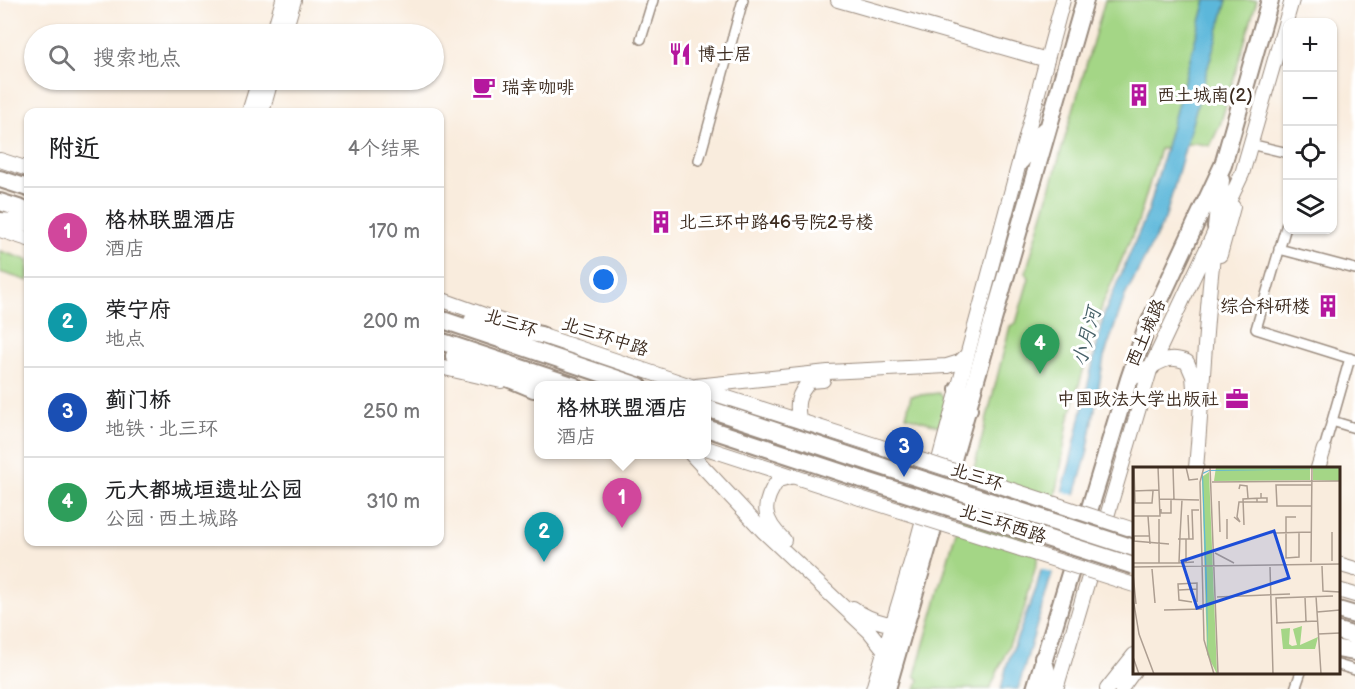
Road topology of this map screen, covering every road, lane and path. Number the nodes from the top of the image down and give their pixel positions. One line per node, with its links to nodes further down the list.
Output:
1 (283, 0): 10 (street)
2 (294, 0): 11 (street)
3 (653, 0): 12 (street)
4 (743, 0): 22 (street)
5 (838, 0): 13 (street)
6 (1063, 0): 13 (street)
7 (1085, 0): 18 (highway)
8 (1270, 0): 24 (highway)
9 (1292, 0): 19 (street, 西土城路)
10 (276, 24)
11 (287, 24)
12 (641, 39)
13 (1047, 60): 23 (street)
14 (256, 90): 16 (street)
15 (268, 90): 17 (street)
16 (250, 108)
17 (263, 108)
18 (1049, 123): 23 (highway); 59 (highway)
19 (1250, 144): 20 (street); 26 (street, 西土城路)
20 (1283, 152)
21 (0, 160): 25 (street)
22 (699, 160)
23 (1021, 161): 46 (street)
24 (1223, 165): 33 (highway); 50 (highway, 西土城路)
25 (24, 168)
26 (1242, 174): 33 (street, 西土城路); 40 (street)
27 (0, 179): 28 (highway)
28 (24, 187)
29 (0, 202): 30 (highway)
30 (24, 210)
31 (0, 221): 32 (highway)
32 (24, 223)
33 (1216, 227): 40 (street); 48 (street, 西土城路)
34 (0, 230): 36 (street)
35 (1283, 234): 37 (street)
36 (24, 238)
37 (1279, 249): 38 (street); 47 (street)
38 (1355, 269)
39 (444, 299): 43 (street, 北三环中路)
40 (1206, 307): 69 (street)
41 (444, 315): 43 (highway)
42 (444, 321): 52 (highway, 北三环)
43 (541, 335): 53 (street, 北三环中路)
44 (444, 342): 51 (highway)
45 (444, 353): 55 (highway)
46 (966, 356): 54 (street); 57 (street)
47 (1352, 359): 62 (street)
48 (1151, 367): 50 (highway); 68 (street); 98 (street, 西土城路)
49 (444, 369): 56 (street)
50 (1129, 379): 90 (highway, 西土城路)
51 (560, 381)
52 (624, 381)
53 (676, 381)
54 (711, 384)
55 (534, 388)
56 (534, 389)
57 (958, 389): 59 (highway); 61 (street); 83 (street)
58 (711, 392): 61 (street)
59 (969, 409): 79 (highway)
60 (711, 410): 73 (highway, 北三环, bridge)
61 (800, 421): 72 (street, 北三环西路, bridge)
62 (1332, 421): 63 (street); 65 (street)
63 (1355, 428)
64 (711, 430): 75 (highway, 北三环, bridge)
65 (1324, 448): 70 (street)
66 (711, 450): 71 (street)
67 (696, 459): 87 (street)
68 (1190, 467)
69 (1196, 467)
70 (1318, 467)
71 (794, 476): 77 (street, 北三环西路, bridge); 83 (street)
72 (1133, 530)
73 (1133, 548)
74 (1340, 565): 76 (street)
75 (1133, 567)
76 (1355, 569)
77 (1133, 585)
78 (1340, 591): 80 (street)
79 (916, 592): 83 (highway); 95 (highway)
80 (1355, 595)
81 (1340, 611): 82 (highway)
82 (1355, 615)
83 (894, 621): 87 (street)
84 (1340, 632): 85 (highway)
85 (1355, 636)
86 (1340, 650): 88 (highway)
87 (886, 652): 95 (highway); 96 (street)
88 (1355, 654)
89 (1133, 656): 99 (street)
90 (1043, 658): 97 (highway, 西土城路); 98 (highway)
91 (1340, 666): 92 (street)
92 (1355, 670)
93 (1133, 672): 100 (street)
94 (1300, 674): 101 (street)
95 (889, 683)
96 (873, 689)
97 (1035, 689)
98 (1054, 689)
99 (1107, 689)
100 (1121, 689)
101 (1295, 689)

